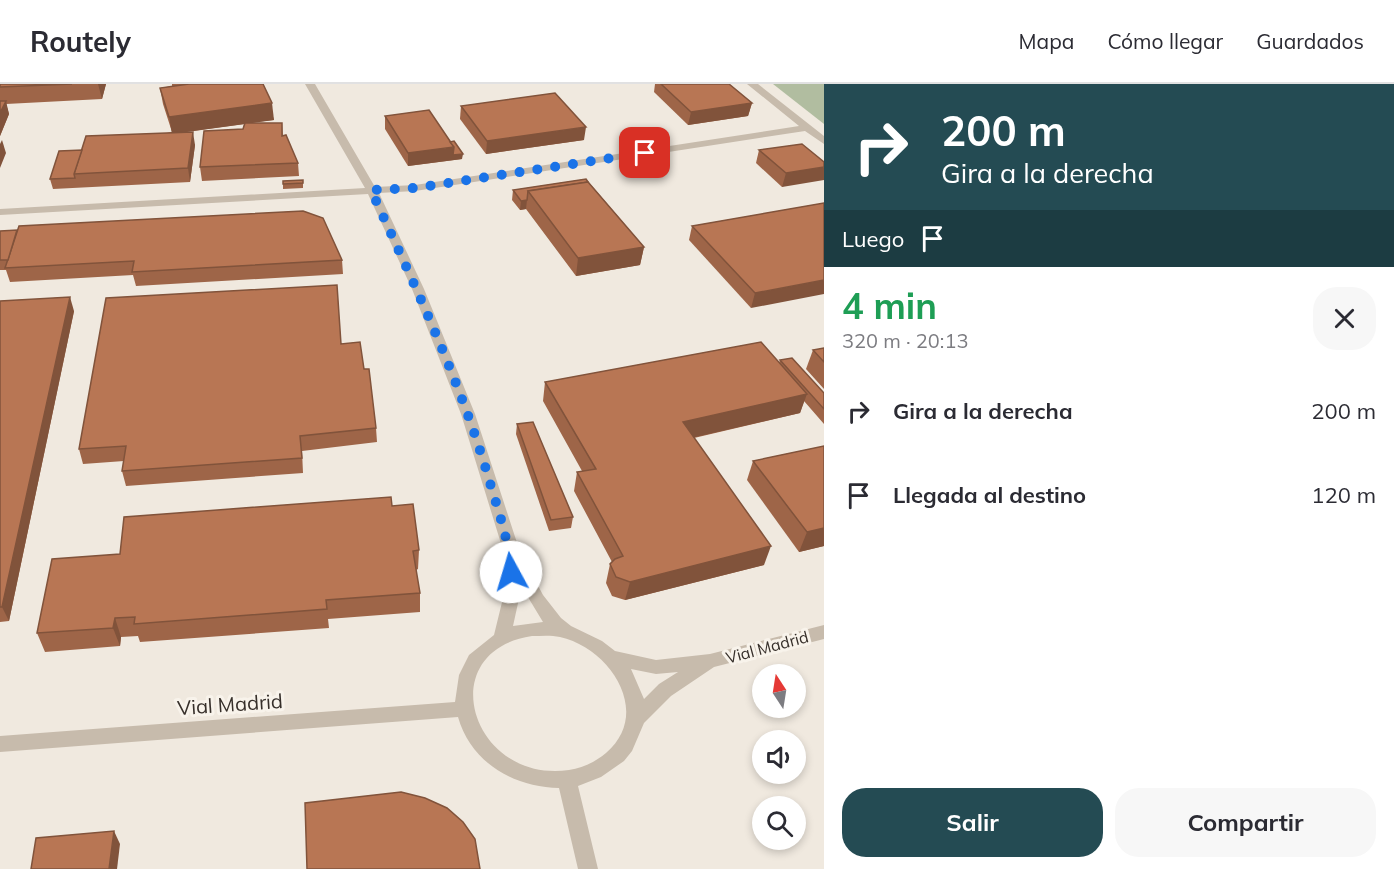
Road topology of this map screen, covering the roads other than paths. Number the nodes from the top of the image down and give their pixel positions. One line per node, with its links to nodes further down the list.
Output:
1 (310, 84): 5 (street)
2 (752, 84): 3 (street)
3 (807, 128): 4 (street); 5 (street)
4 (824, 141)
5 (371, 190): 6 (street); 7 (street)
6 (0, 212)
7 (510, 549): 8 (street); 10 (street)
8 (562, 630): 10 (street); 11 (street)
9 (824, 632): 12 (street, Vial Madrid)
10 (502, 638): 13 (street)
11 (611, 658): 12 (street, Vial Madrid); 14 (street)
12 (710, 661): 14 (street, Vial Madrid)
13 (463, 709): 15 (street, Vial Madrid); 16 (street)
14 (635, 719): 16 (street)
15 (0, 744)
16 (567, 779): 17 (street)
17 (588, 869)

